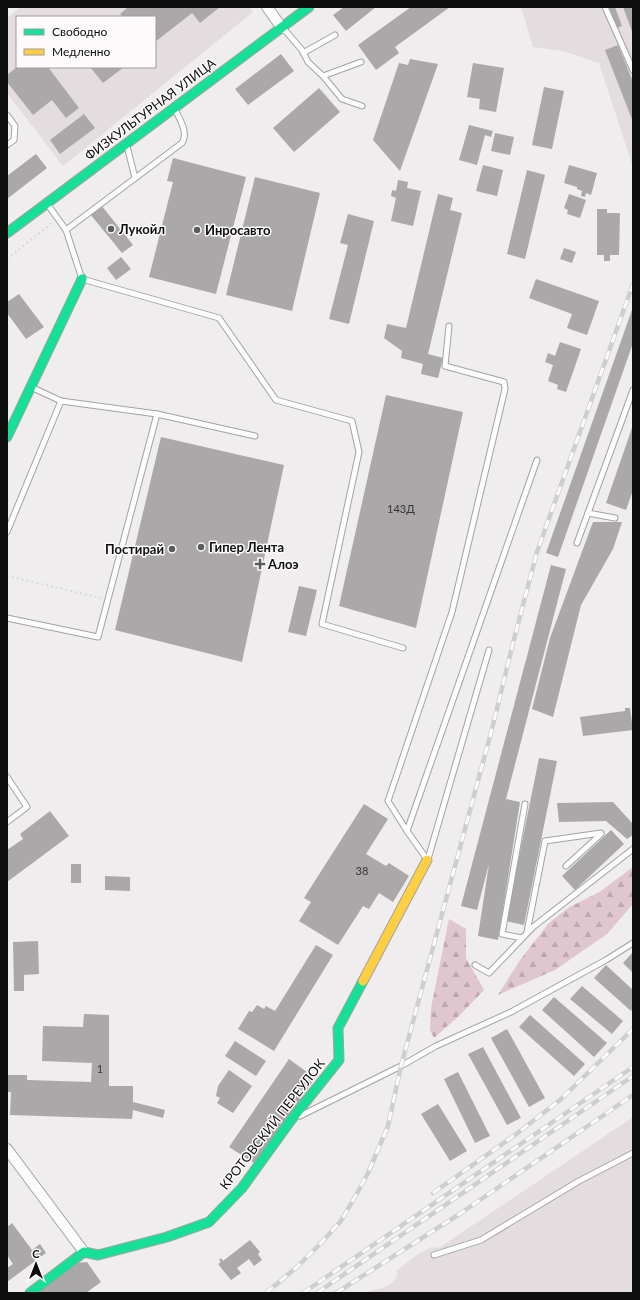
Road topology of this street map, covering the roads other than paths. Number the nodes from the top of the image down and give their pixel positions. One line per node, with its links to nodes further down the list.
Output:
1 (266, 7): 4 (street)
2 (309, 7): 4 (street, ФИЗКУЛЬТУРНАЯ УЛИЦА)
3 (605, 7): 8 (lane)
4 (282, 28): 6 (lane); 11 (street, ФИЗКУЛЬТУРНАЯ УЛИЦА)
5 (335, 35): 6 (lane)
6 (304, 53): 9 (lane)
7 (361, 62): 9 (lane)
8 (633, 70)
9 (323, 76): 10 (lane)
10 (362, 106)
11 (174, 108): 13 (street, ФИЗКУЛЬТУРНАЯ УЛИЦА); 15 (lane)
12 (7, 115): 14 (lane)
13 (126, 144): 15 (lane); 16 (street, ФИЗКУЛЬТУРНАЯ УЛИЦА)
14 (7, 145)
15 (135, 178): 17 (lane)
16 (46, 202): 17 (lane); 18 (street, ФИЗКУЛЬТУРНАЯ УЛИЦА)
17 (66, 230): 19 (lane)
18 (7, 232)
19 (82, 279): 21 (street); 33 (lane)
20 (449, 326): 38 (lane)
21 (30, 387): 23 (lane); 26 (street)
22 (633, 390): 28 (lane)
23 (60, 401): 24 (lane); 30 (lane)
24 (157, 414): 25 (lane); 32 (lane)
25 (255, 436)
26 (7, 437)
27 (537, 460): 38 (lane)
28 (588, 513): 29 (lane); 31 (lane)
29 (615, 518)
30 (7, 532)
31 (577, 543)
32 (7, 618)
33 (403, 648)
34 (489, 650): 40 (lane)
35 (7, 776): 37 (lane)
36 (525, 804): 43 (lane)
37 (7, 822)
38 (407, 831): 40 (lane)
39 (633, 849): 42 (lane)
40 (427, 860): 46 (street, КРОТОВСКИЙ ПЕРЕУЛОК)
41 (566, 866): 42 (lane)
42 (527, 933): 43 (lane)
43 (522, 938): 45 (lane)
44 (633, 943): 46 (lane)
45 (475, 965)
46 (291, 1120): 49 (street, КРОТОВСКИЙ ПЕРЕУЛОК)
47 (7, 1149): 49 (street)
48 (633, 1153): 50 (lane)
49 (84, 1252): 51 (street)
50 (434, 1255)
51 (30, 1293)

